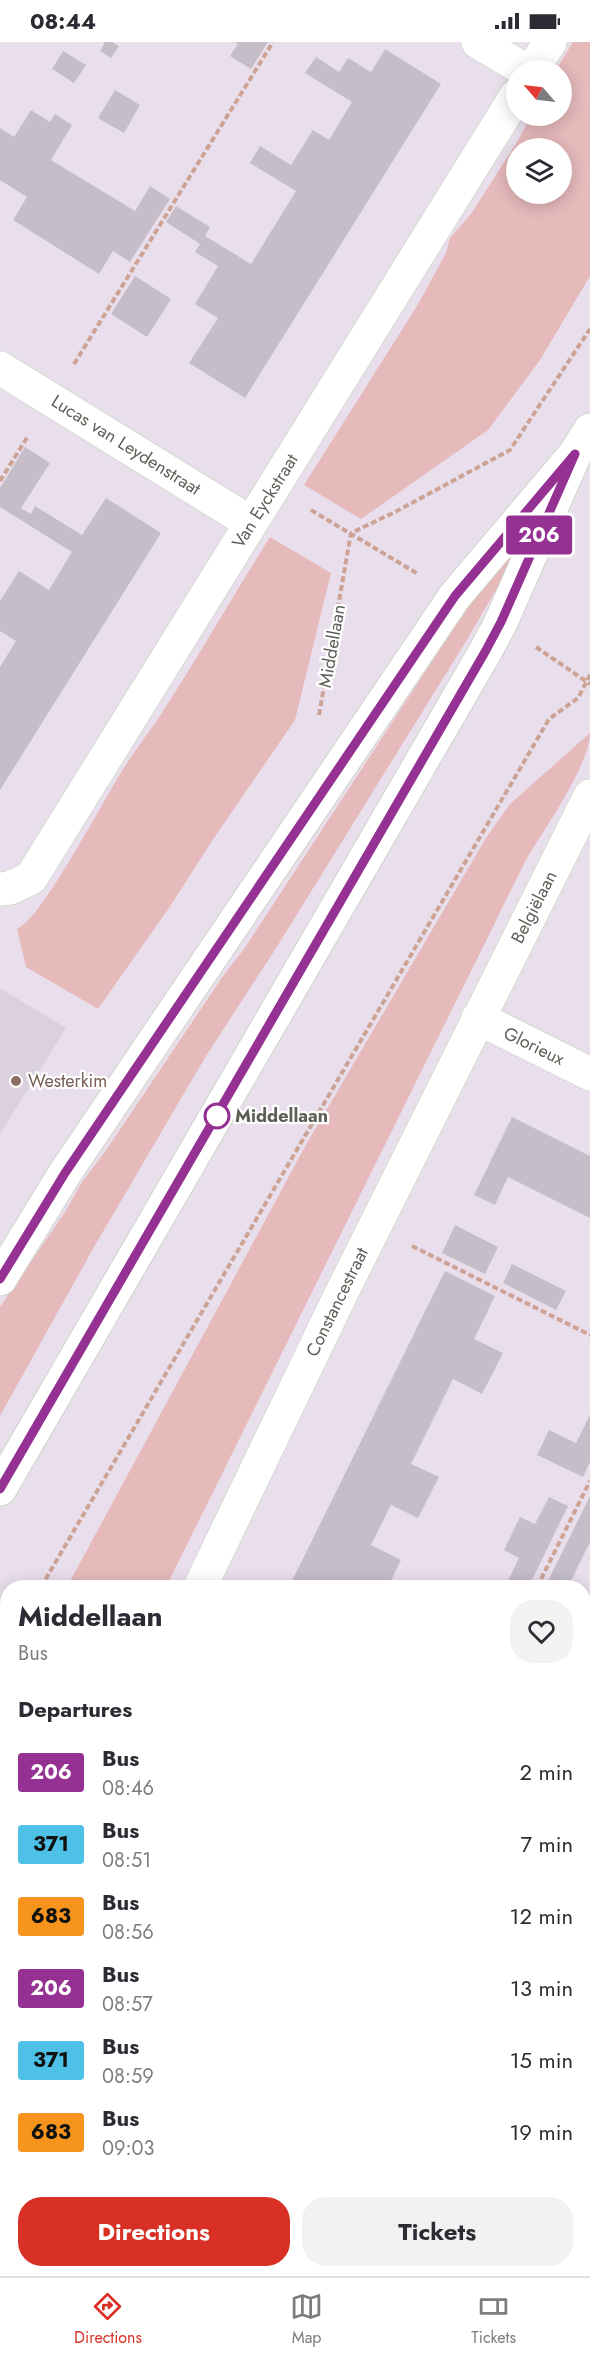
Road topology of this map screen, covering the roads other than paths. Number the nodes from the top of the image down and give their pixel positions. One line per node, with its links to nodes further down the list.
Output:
1 (478, 42): 3 (street)
2 (550, 42): 4 (street)
3 (508, 60)
4 (538, 60)
5 (506, 112): 8 (street, Van Eyckstraat)
6 (0, 368): 8 (street, Lucas van Leydenstraat)
7 (582, 442): 13 (street); 14 (street)
8 (251, 523): 10 (street, Van Eyckstraat)
9 (590, 796): 11 (street, Belgiëlaan)
10 (0, 889)
11 (478, 1018): 12 (street, Glorieux); 15 (street, Constancestraat)
12 (590, 1074)
13 (0, 1279)
14 (0, 1489)
15 (203, 1580)

